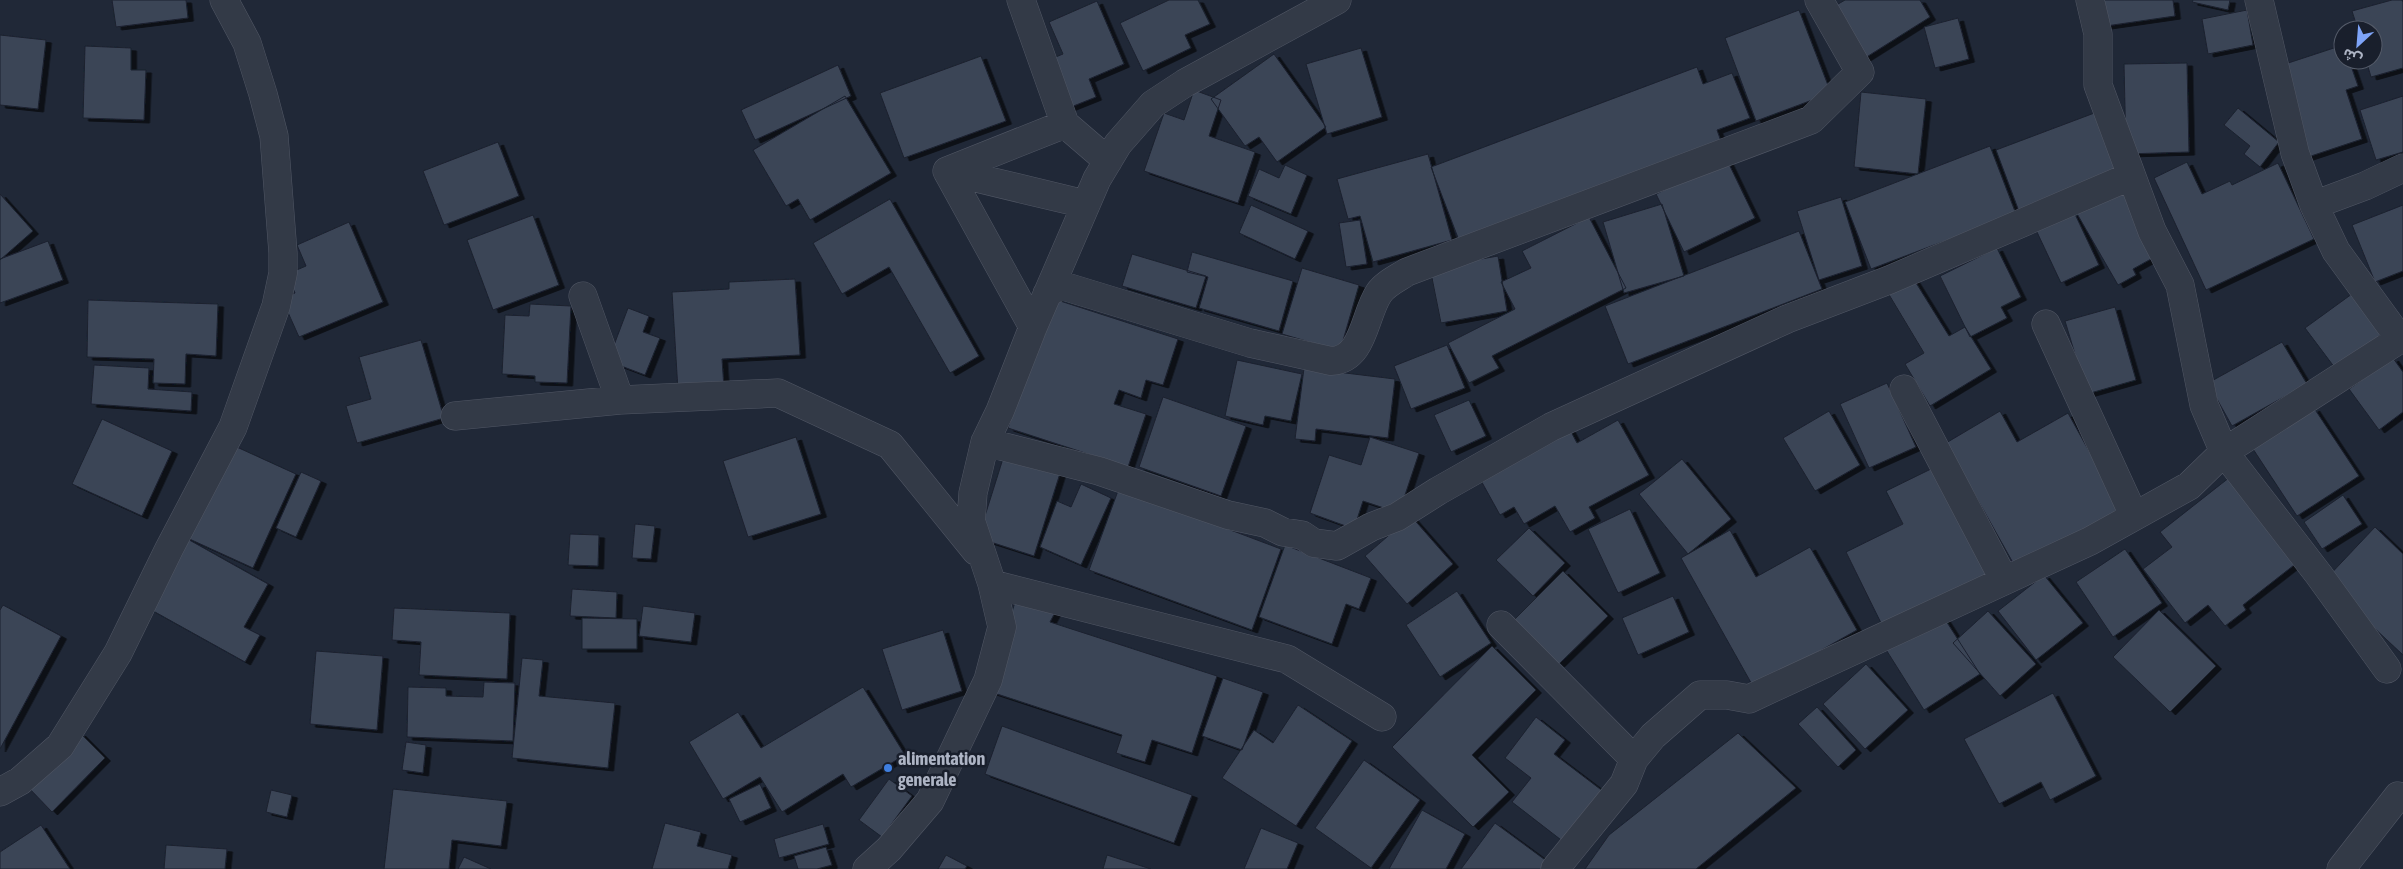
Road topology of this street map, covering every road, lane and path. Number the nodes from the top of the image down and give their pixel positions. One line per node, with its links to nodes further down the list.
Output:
1 (224, 0): 31 (street)
2 (1020, 0): 7 (street)
3 (1337, 0): 8 (street)
4 (1819, 0): 14 (street)
5 (2090, 0): 11 (street)
6 (2259, 0): 13 (street)
7 (1065, 124): 8 (street); 10 (street)
8 (1108, 161): 12 (street)
9 (2403, 168): 13 (street)
10 (947, 171): 12 (street); 17 (street)
11 (2132, 176): 22 (street); 23 (street)
12 (1085, 204): 14 (street)
13 (2314, 205): 18 (street)
14 (1047, 294): 17 (street)
15 (583, 296): 20 (street)
16 (2046, 324): 24 (street)
17 (1033, 326): 22 (street)
18 (2402, 338): 23 (street)
19 (1904, 389): 26 (street)
20 (620, 400): 21 (street); 25 (street)
21 (455, 416)
22 (985, 442): 25 (street)
23 (2224, 452): 24 (street); 28 (street)
24 (2134, 516): 26 (street)
25 (988, 573): 29 (street); 33 (street)
26 (2004, 580): 30 (street)
27 (1501, 625): 30 (street)
28 (2387, 669)
29 (1382, 717)
30 (1634, 759): 34 (street)
31 (0, 792)
32 (2398, 796): 35 (street)
33 (867, 869)
34 (1555, 869)
35 (2341, 869)

